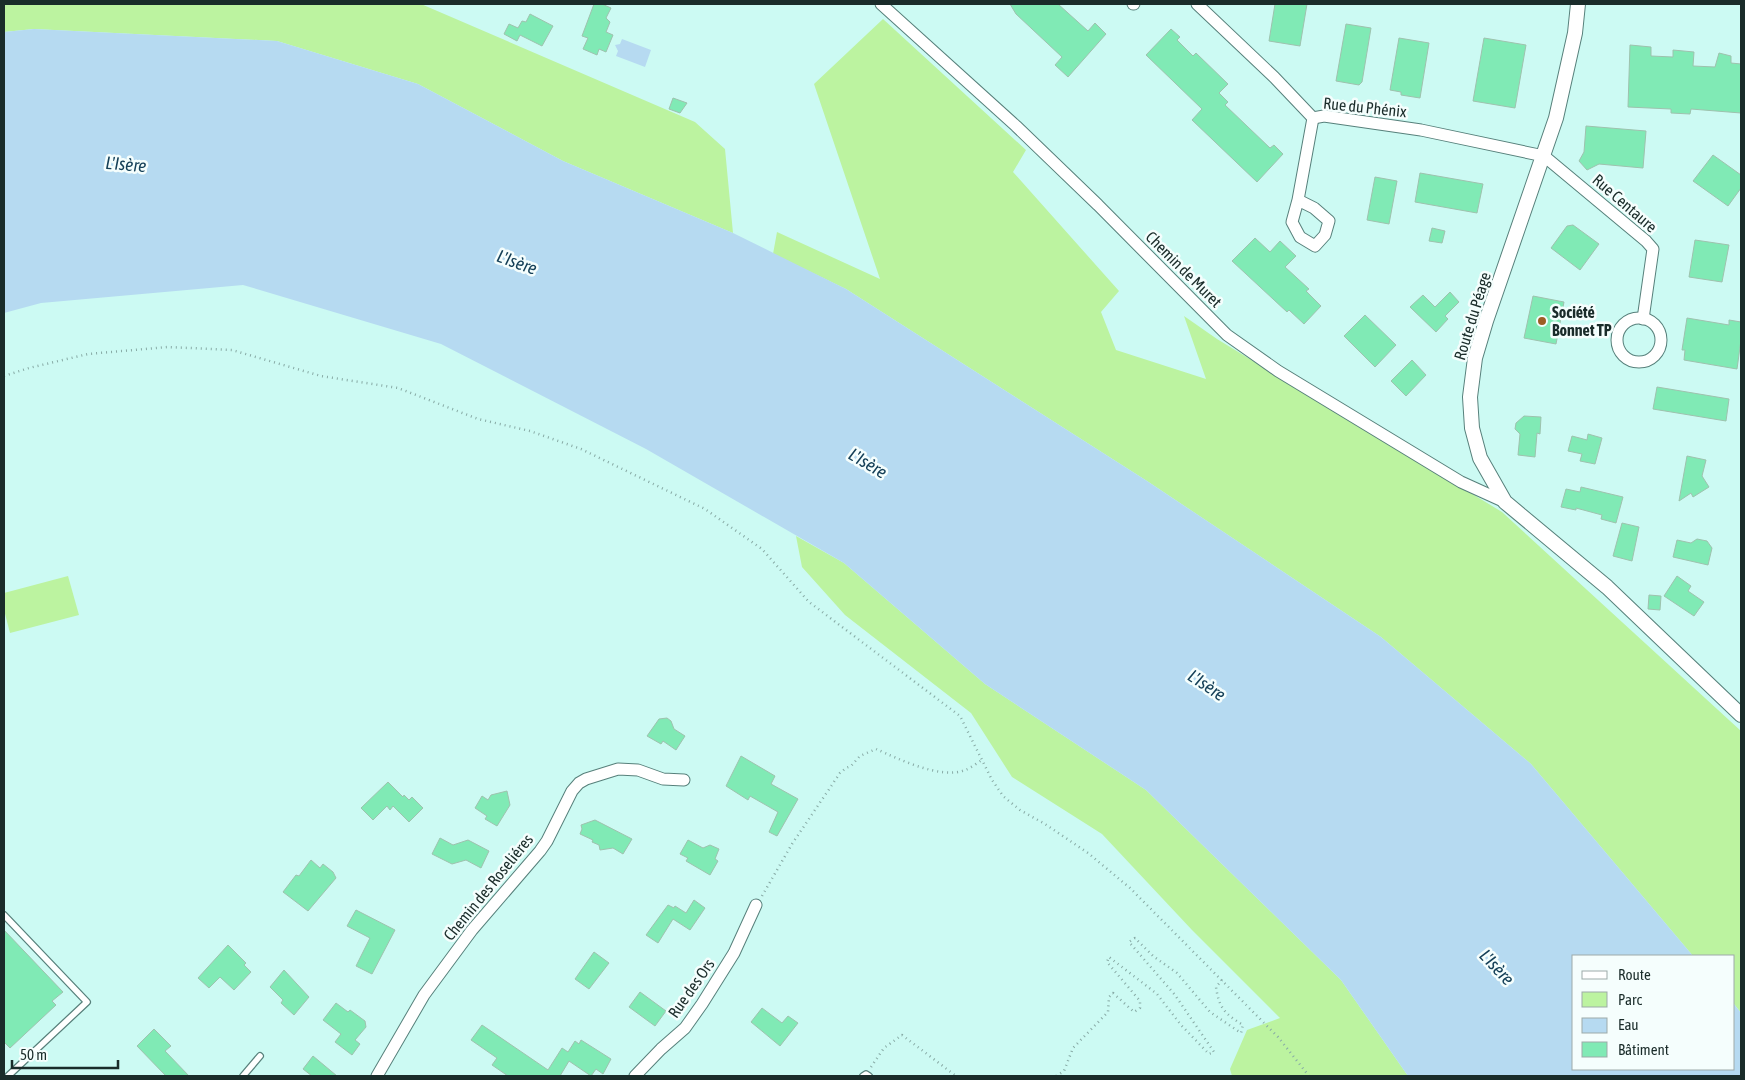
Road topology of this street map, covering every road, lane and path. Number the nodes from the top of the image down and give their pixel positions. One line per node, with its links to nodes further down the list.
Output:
1 (881, 4): 9 (street, Chemin de Muret)
2 (1197, 4): 4 (street, Rue du Phénix)
3 (1578, 4): 5 (street, Route du Péage)
4 (1313, 118): 5 (street, Rue du Phénix); 6 (street)
5 (1544, 156): 7 (street, Rue Centaure); 9 (street, Route du Péage)
6 (1298, 200)
7 (1643, 319)
8 (4, 376): 11 (path)
9 (1505, 502): 10 (street, Route du Péage)
10 (1741, 715)
11 (982, 760): 13 (path); 15 (path)
12 (684, 780): 20 (street, Chemin des Roseliéres)
13 (756, 906): 21 (street, Rue des Ors)
14 (4, 915): 18 (lane)
15 (1222, 980): 23 (path); 24 (path)
16 (260, 1056): 19 (lane)
17 (866, 1075): 22 (path)
18 (8, 1076)
19 (242, 1076)
20 (377, 1076)
21 (635, 1076)
22 (956, 1076)
23 (1056, 1076)
24 (1309, 1076)

